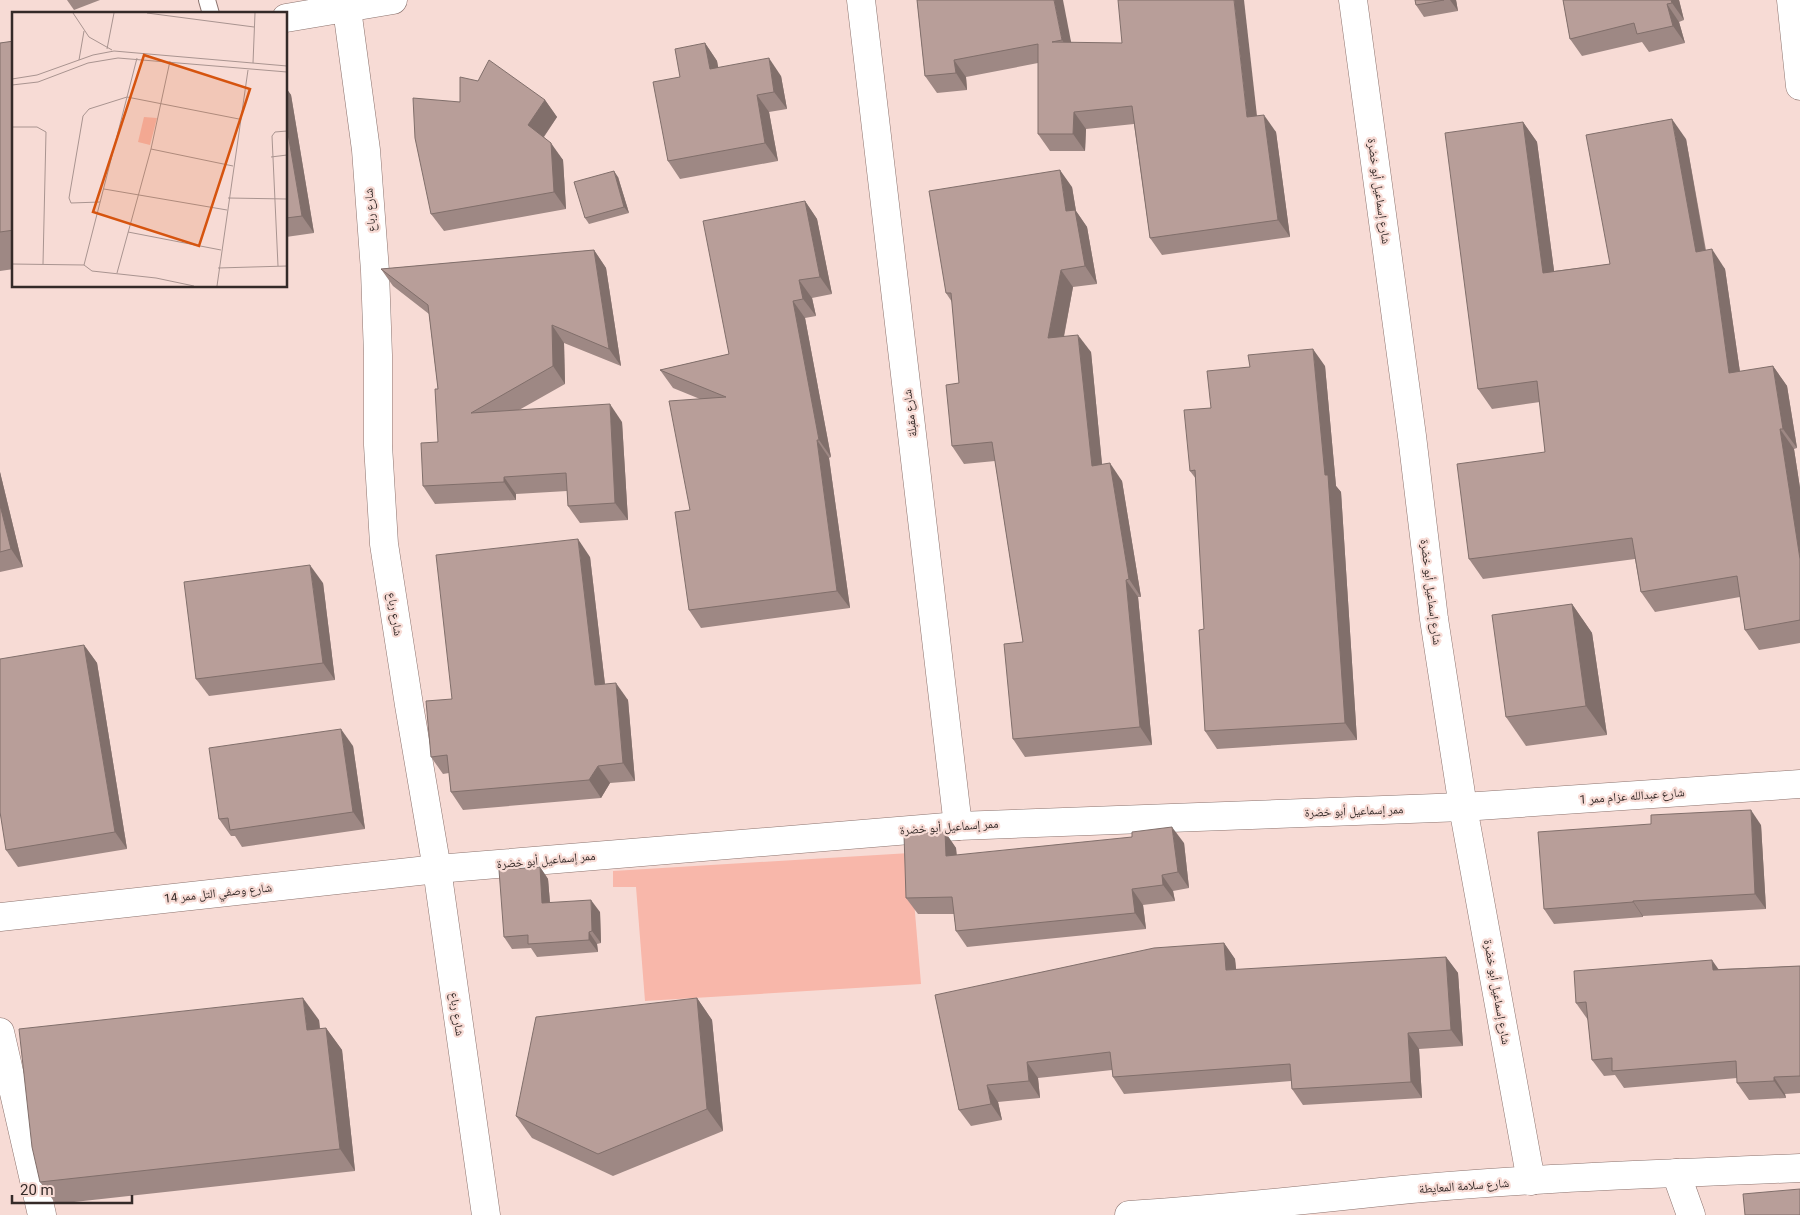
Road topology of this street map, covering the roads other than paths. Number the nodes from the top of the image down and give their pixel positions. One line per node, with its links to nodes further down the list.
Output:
1 (393, 0): 5 (street)
2 (861, 0): 10 (street, شارع مقبلة)
3 (1353, 0): 9 (street, شارع إسماعيل أبو خضرة)
4 (1791, 0): 7 (street)
5 (347, 9): 6 (street); 11 (street, شارع رباع)
6 (288, 18)
7 (1800, 86)
8 (1800, 784): 9 (street, شارع عبدالله عزام ممر 1)
9 (1463, 807): 10 (street, ممر إسماعيل أبو خضرة); 16 (street, شارع إسماعيل أبو خضرة)
10 (958, 826): 11 (street, ممر إسماعيل أبو خضرة)
11 (437, 869): 12 (street, شارع وصفي التل ممر 14); 19 (street, شارع رباع)
12 (0, 917)
13 (0, 1032): 18 (street)
14 (1800, 1168): 15 (street, شارع سلامة المعايطة)
15 (1676, 1173): 16 (street, شارع سلامة المعايطة); 21 (street)
16 (1531, 1181): 17 (street, شارع سلامة المعايطة)
17 (1184, 1213): 20 (street, شارع سلامة المعايطة)
18 (42, 1215)
19 (486, 1215)
20 (1129, 1215)
21 (1691, 1215)

